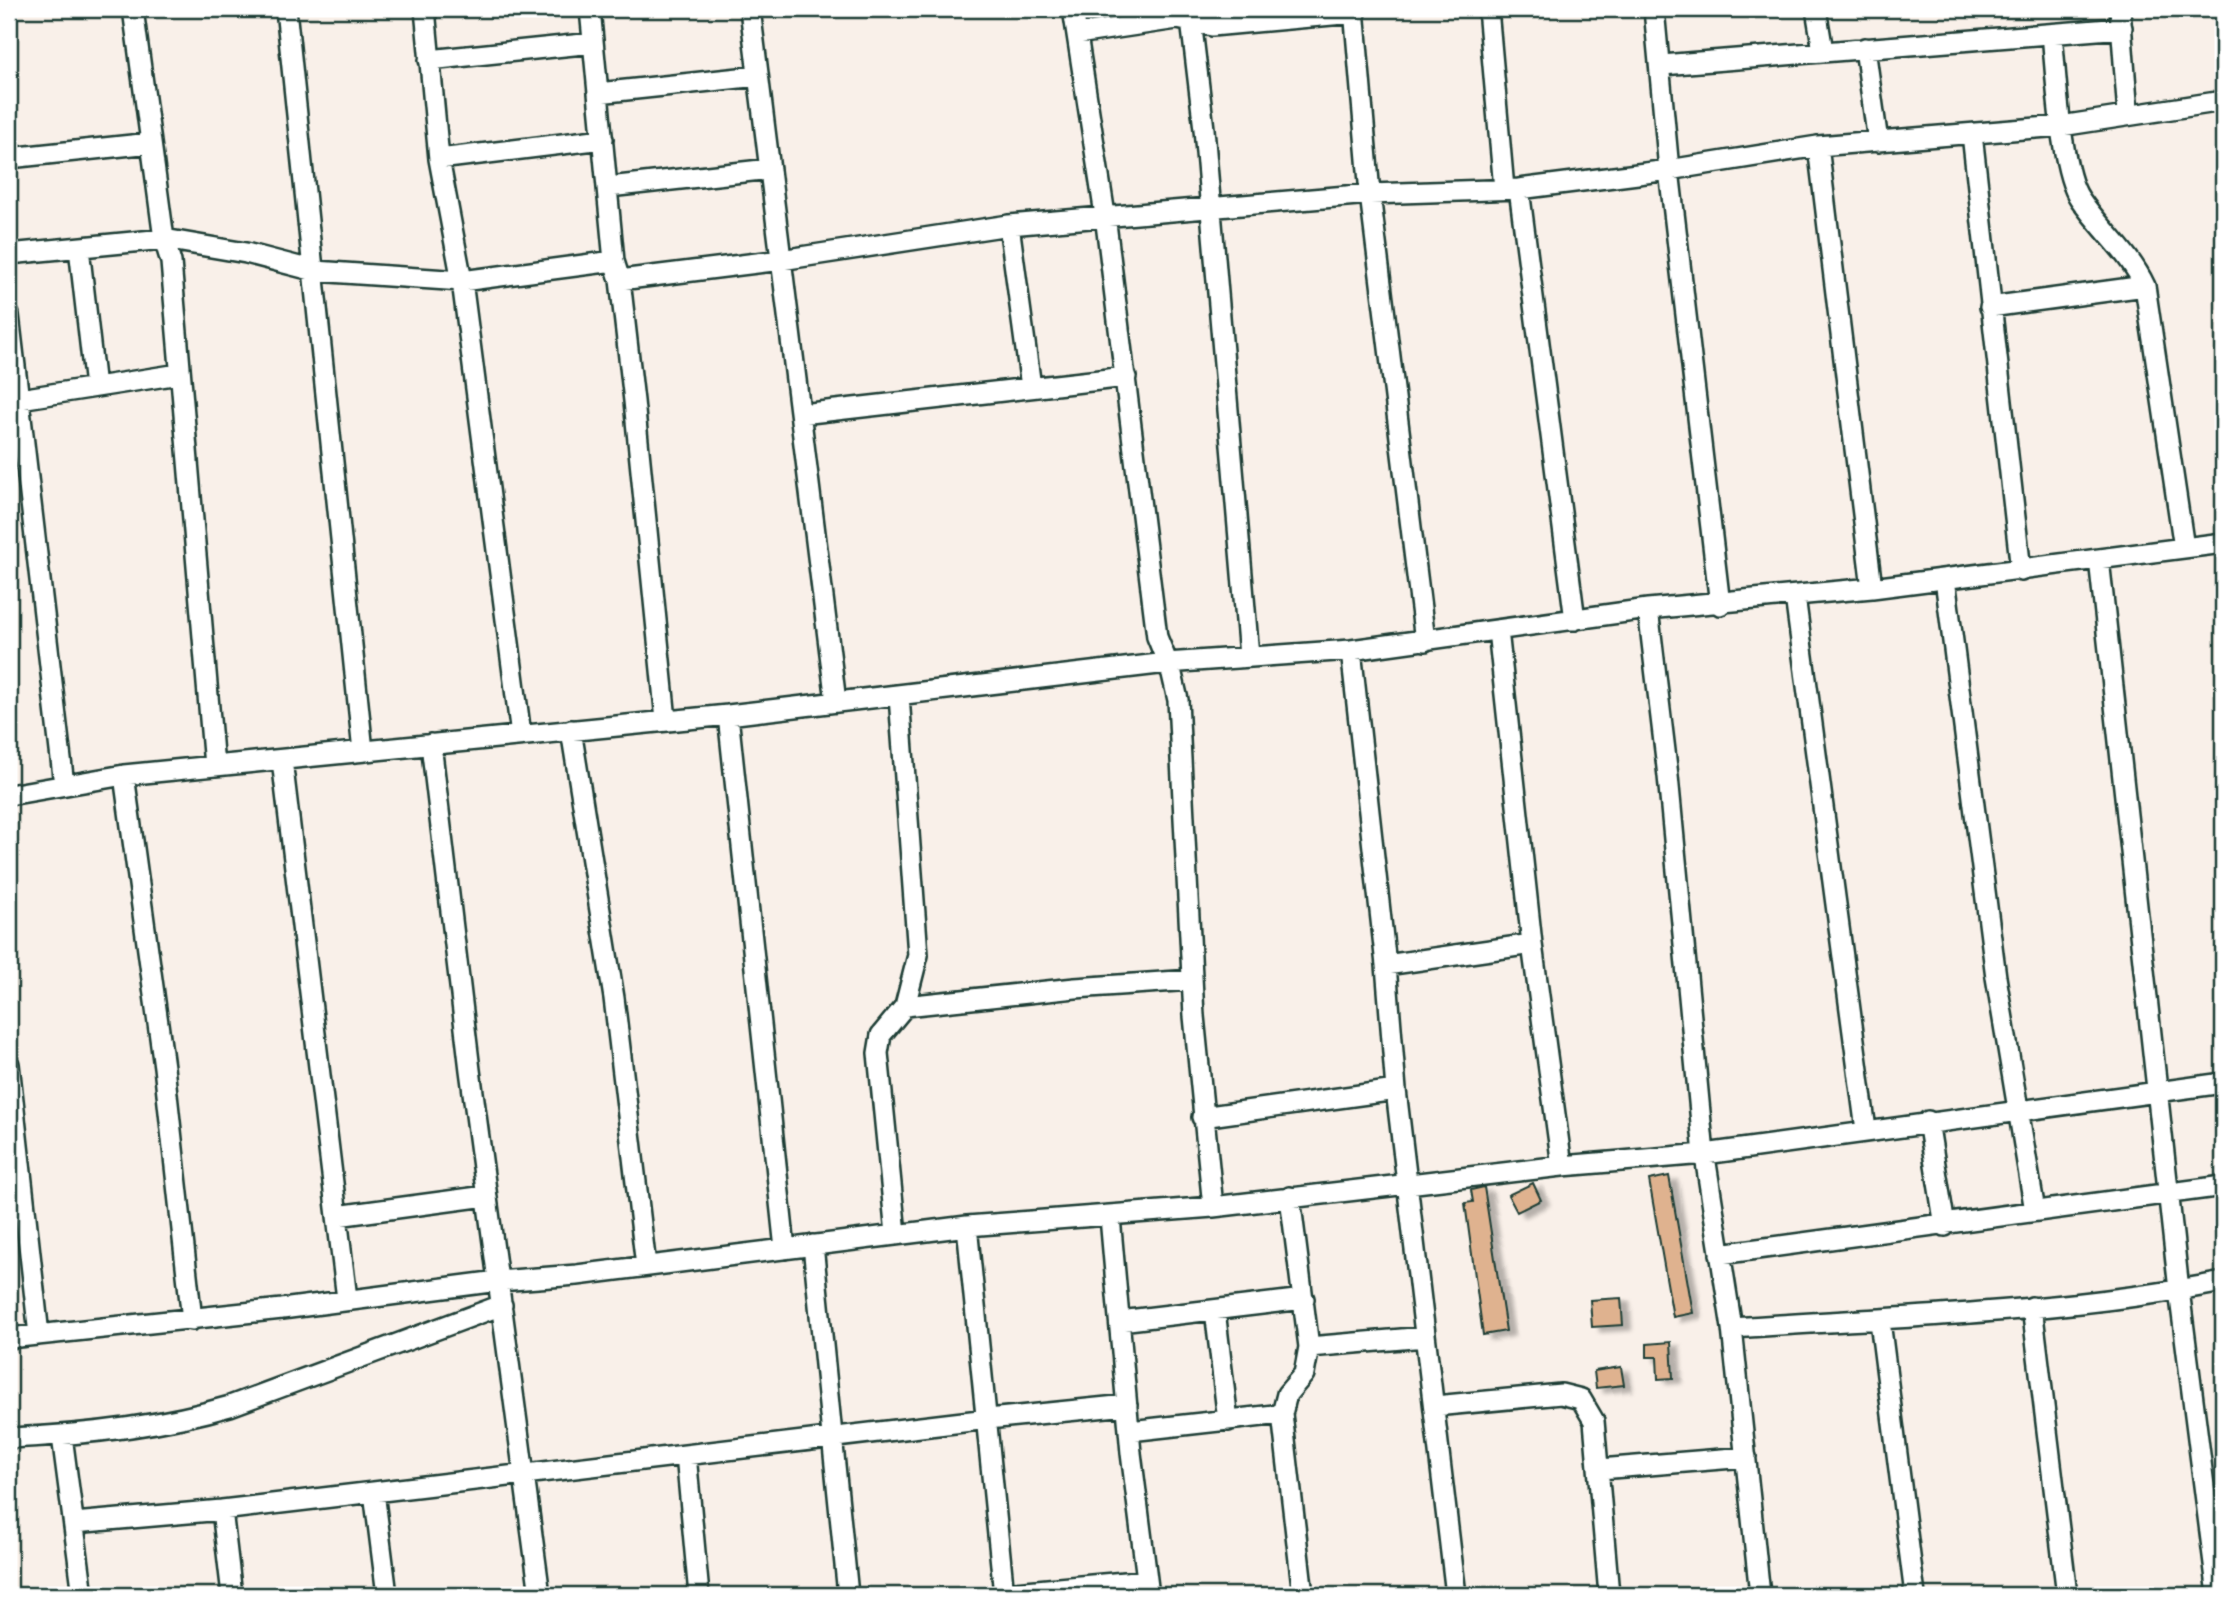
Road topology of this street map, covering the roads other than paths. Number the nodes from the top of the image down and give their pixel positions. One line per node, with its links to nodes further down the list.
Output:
1 (133, 9): 28 (street)
2 (286, 9): 45 (street)
3 (425, 9): 18 (street)
4 (590, 9): 15 (street)
5 (750, 9): 20 (street)
6 (1073, 9): 13 (street)
7 (1488, 9): 35 (street)
8 (1654, 9): 19 (street)
9 (1816, 9): 17 (street)
10 (1354, 11): 11 (street); 36 (street)
11 (1181, 16): 13 (street); 37 (street)
12 (2121, 18): 14 (street); 23 (street)
13 (1077, 34): 38 (street)
14 (2052, 34): 16 (street); 24 (street)
15 (593, 43): 18 (street); 21 (street)
16 (1865, 48): 17 (street); 27 (street)
17 (1823, 51): 19 (street)
18 (429, 60): 31 (street)
19 (1662, 65): 33 (street)
20 (758, 76): 21 (street); 32 (street)
21 (598, 93): 26 (street)
22 (2223, 101): 23 (street)
23 (2127, 116): 24 (street)
24 (2061, 126): 25 (street); 48 (street)
25 (1972, 134): 27 (street); 49 (street)
26 (603, 139): 31 (street); 34 (street)
27 (1878, 142): 29 (street)
28 (151, 143): 30 (street); 40 (street)
29 (1818, 146): 33 (street); 63 (street)
30 (9, 158)
31 (439, 159): 47 (street)
32 (770, 169): 34 (street); 43 (street)
33 (1669, 170): 35 (street); 65 (street)
34 (609, 187): 44 (street)
35 (1512, 189): 36 (street); 67 (street)
36 (1370, 194): 37 (street); 69 (street)
37 (1210, 207): 38 (street); 71 (street)
38 (1105, 215): 39 (street); 53 (street)
39 (1009, 225): 43 (street); 55 (street)
40 (164, 239): 41 (street); 45 (street); 52 (street)
41 (79, 248): 42 (street); 54 (street)
42 (9, 254)
43 (781, 260): 46 (street); 57 (street)
44 (614, 261): 46 (street); 47 (street)
45 (315, 271): 47 (street); 80 (street)
46 (620, 280): 76 (street)
47 (462, 281): 78 (street)
48 (2145, 286): 49 (street); 59 (street)
49 (1990, 307): 61 (street)
50 (9, 315): 51 (street)
51 (11, 354): 56 (street)
52 (179, 374): 54 (street); 82 (street)
53 (1126, 377): 55 (street); 72 (street)
54 (95, 387): 56 (street)
55 (1031, 387): 57 (street)
56 (20, 399): 84 (street)
57 (801, 414): 74 (street)
58 (2223, 543): 59 (street)
59 (2184, 548): 60 (street)
60 (2099, 559): 61 (street); 93 (street)
61 (2021, 571): 62 (street)
62 (1945, 579): 63 (street); 94 (street)
63 (1872, 588): 64 (street)
64 (1795, 597): 65 (street); 97 (street)
65 (1720, 605): 66 (street)
66 (1648, 609): 67 (street); 98 (street)
67 (1575, 620): 68 (street)
68 (1498, 630): 69 (street); 86 (street)
69 (1425, 641): 70 (street)
70 (1351, 650): 71 (street); 87 (street)
71 (1249, 656): 72 (street)
72 (1167, 663): 73 (street); 88 (street)
73 (899, 695): 74 (street); 89 (street)
74 (836, 702): 75 (street)
75 (728, 715): 76 (street); 113 (street)
76 (666, 720): 77 (street)
77 (571, 730): 78 (street); 115 (street)
78 (521, 735): 79 (street)
79 (431, 744): 80 (street); 103 (street)
80 (363, 751): 81 (street)
81 (282, 760): 82 (street); 107 (street)
82 (214, 766): 83 (street)
83 (124, 775): 84 (street); 124 (street)
84 (64, 785): 85 (street)
85 (9, 795)
86 (1532, 944): 87 (street); 99 (street)
87 (1386, 964): 92 (street)
88 (1192, 980): 89 (street); 95 (street)
89 (905, 1006): 111 (street)
90 (9, 1064): 128 (street)
91 (2223, 1083): 93 (street)
92 (1396, 1090): 95 (street); 100 (street)
93 (2159, 1092): 94 (street); 102 (street)
94 (2017, 1112): 96 (street); 106 (street)
95 (1202, 1117): 105 (street)
96 (1928, 1121): 97 (street); 110 (street)
97 (1866, 1130): 98 (street)
98 (1705, 1154): 99 (street); 114 (street)
99 (1562, 1166): 100 (street)
100 (1409, 1183): 104 (street); 129 (street)
101 (2223, 1186): 102 (street)
102 (2169, 1192): 106 (street); 118 (street)
103 (486, 1196): 107 (street); 116 (street)
104 (1290, 1198): 105 (street); 120 (street)
105 (1213, 1207): 108 (street)
106 (2035, 1211): 110 (street)
107 (337, 1216): 119 (street)
108 (1110, 1217): 109 (street); 125 (street)
109 (967, 1226): 111 (street); 135 (street)
110 (1945, 1226): 114 (street)
111 (896, 1234): 112 (street)
112 (813, 1245): 113 (street); 140 (street)
113 (785, 1249): 115 (street)
114 (1720, 1254): 127 (street)
115 (646, 1266): 116 (street)
116 (498, 1281): 119 (street); 121 (street)
117 (2223, 1282): 118 (street)
118 (2179, 1290): 122 (street); 162 (street)
119 (347, 1299): 124 (street)
120 (1304, 1299): 123 (street); 131 (street)
121 (502, 1305): 138 (street); 144 (street)
122 (2032, 1307): 126 (street); 161 (street)
123 (1215, 1310): 125 (street); 136 (street)
124 (192, 1320): 128 (street)
125 (1121, 1321): 132 (street)
126 (1881, 1321): 127 (street); 160 (street)
127 (1732, 1328): 142 (street)
128 (39, 1335): 130 (street)
129 (1425, 1337): 131 (street); 133 (street)
130 (9, 1338)
131 (1310, 1347): 134 (street)
132 (1128, 1405): 135 (street); 137 (street)
133 (1435, 1406): 143 (street); 157 (street)
134 (1282, 1415): 136 (street); 156 (street)
135 (988, 1419): 140 (street); 149 (street)
136 (1228, 1421): 137 (street)
137 (1130, 1431): 148 (street)
138 (62, 1436): 139 (street); 147 (street)
139 (9, 1438)
140 (832, 1438): 141 (street); 155 (street)
141 (686, 1455): 144 (street); 154 (street)
142 (1746, 1457): 143 (street); 159 (street)
143 (1600, 1469): 158 (street)
144 (525, 1474): 145 (street); 153 (street)
145 (374, 1492): 146 (street); 152 (street)
146 (222, 1510): 147 (street); 151 (street)
147 (74, 1523): 150 (street)
148 (1148, 1588): 149 (street)
149 (1004, 1594)
150 (83, 1595)
151 (232, 1595)
152 (387, 1595)
153 (540, 1595)
154 (699, 1595)
155 (848, 1595)
156 (1303, 1595)
157 (1456, 1595)
158 (1609, 1595)
159 (1760, 1595)
160 (1915, 1595)
161 (2067, 1595)
162 (2218, 1595)

